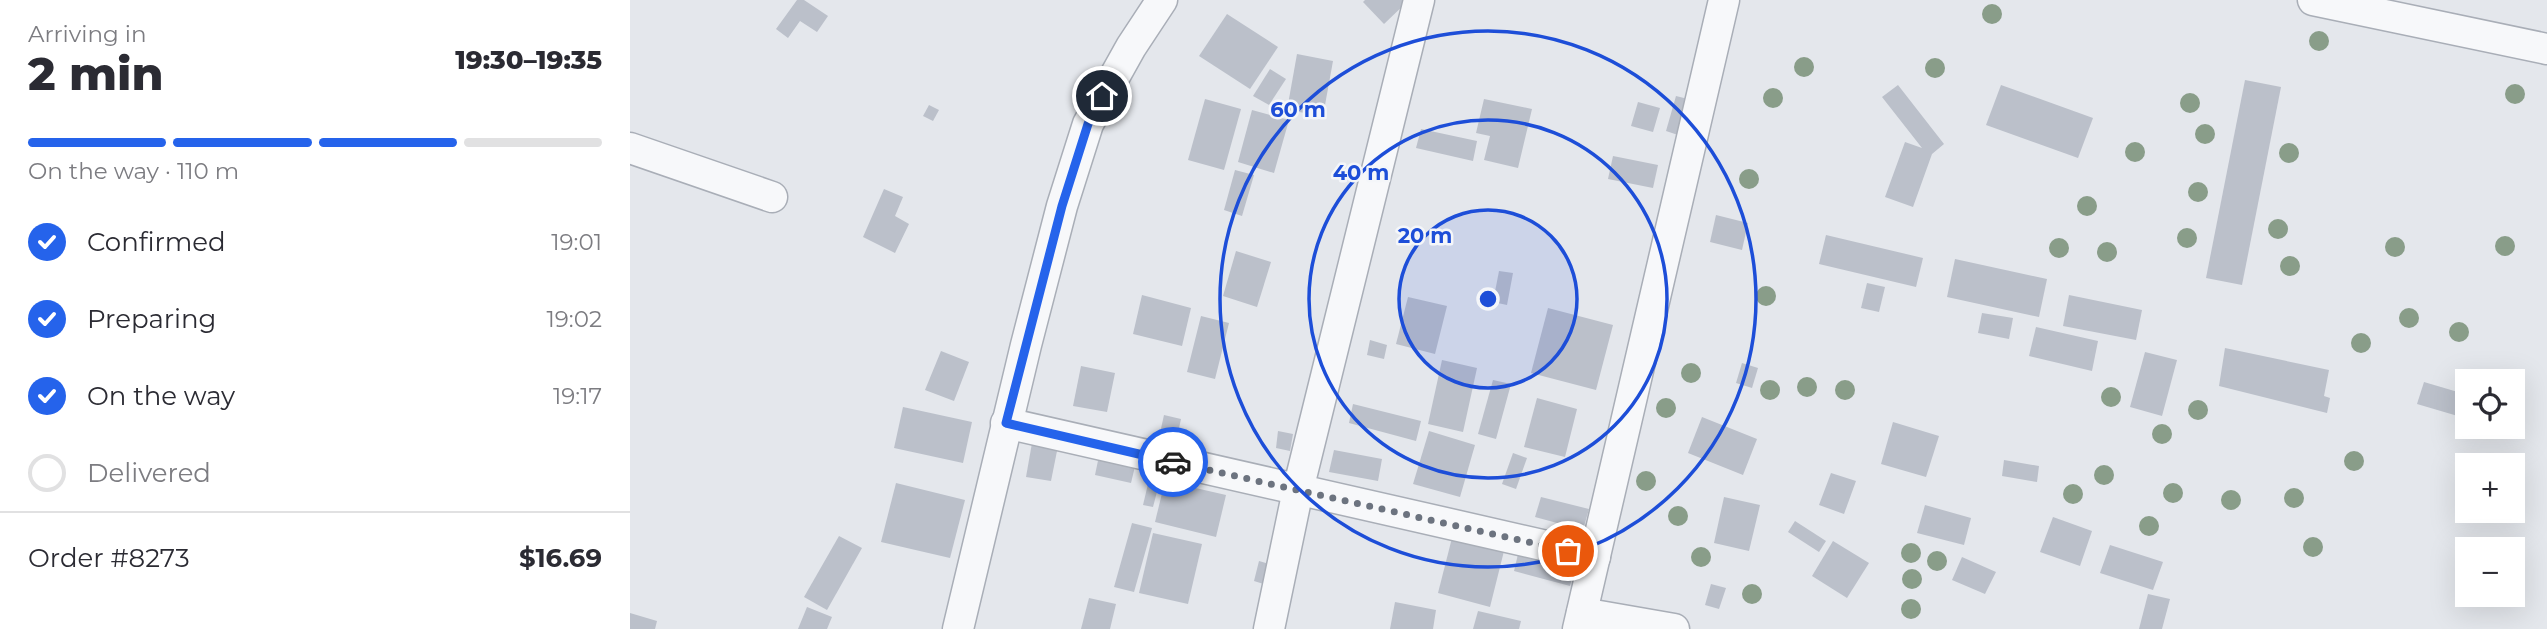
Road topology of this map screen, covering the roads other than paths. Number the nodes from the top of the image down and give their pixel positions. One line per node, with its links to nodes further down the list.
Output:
1 (1162, 0): 8 (street)
2 (1419, 0): 9 (street)
3 (1724, 0): 10 (street)
4 (2313, 0): 5 (street)
5 (2547, 49)
6 (630, 148): 7 (street)
7 (772, 197)
8 (1006, 423): 9 (street); 12 (street)
9 (1298, 490): 10 (street); 13 (street)
10 (1595, 557): 11 (street)
11 (1580, 621): 14 (street)
12 (958, 629)
13 (1269, 629)
14 (1674, 629)

